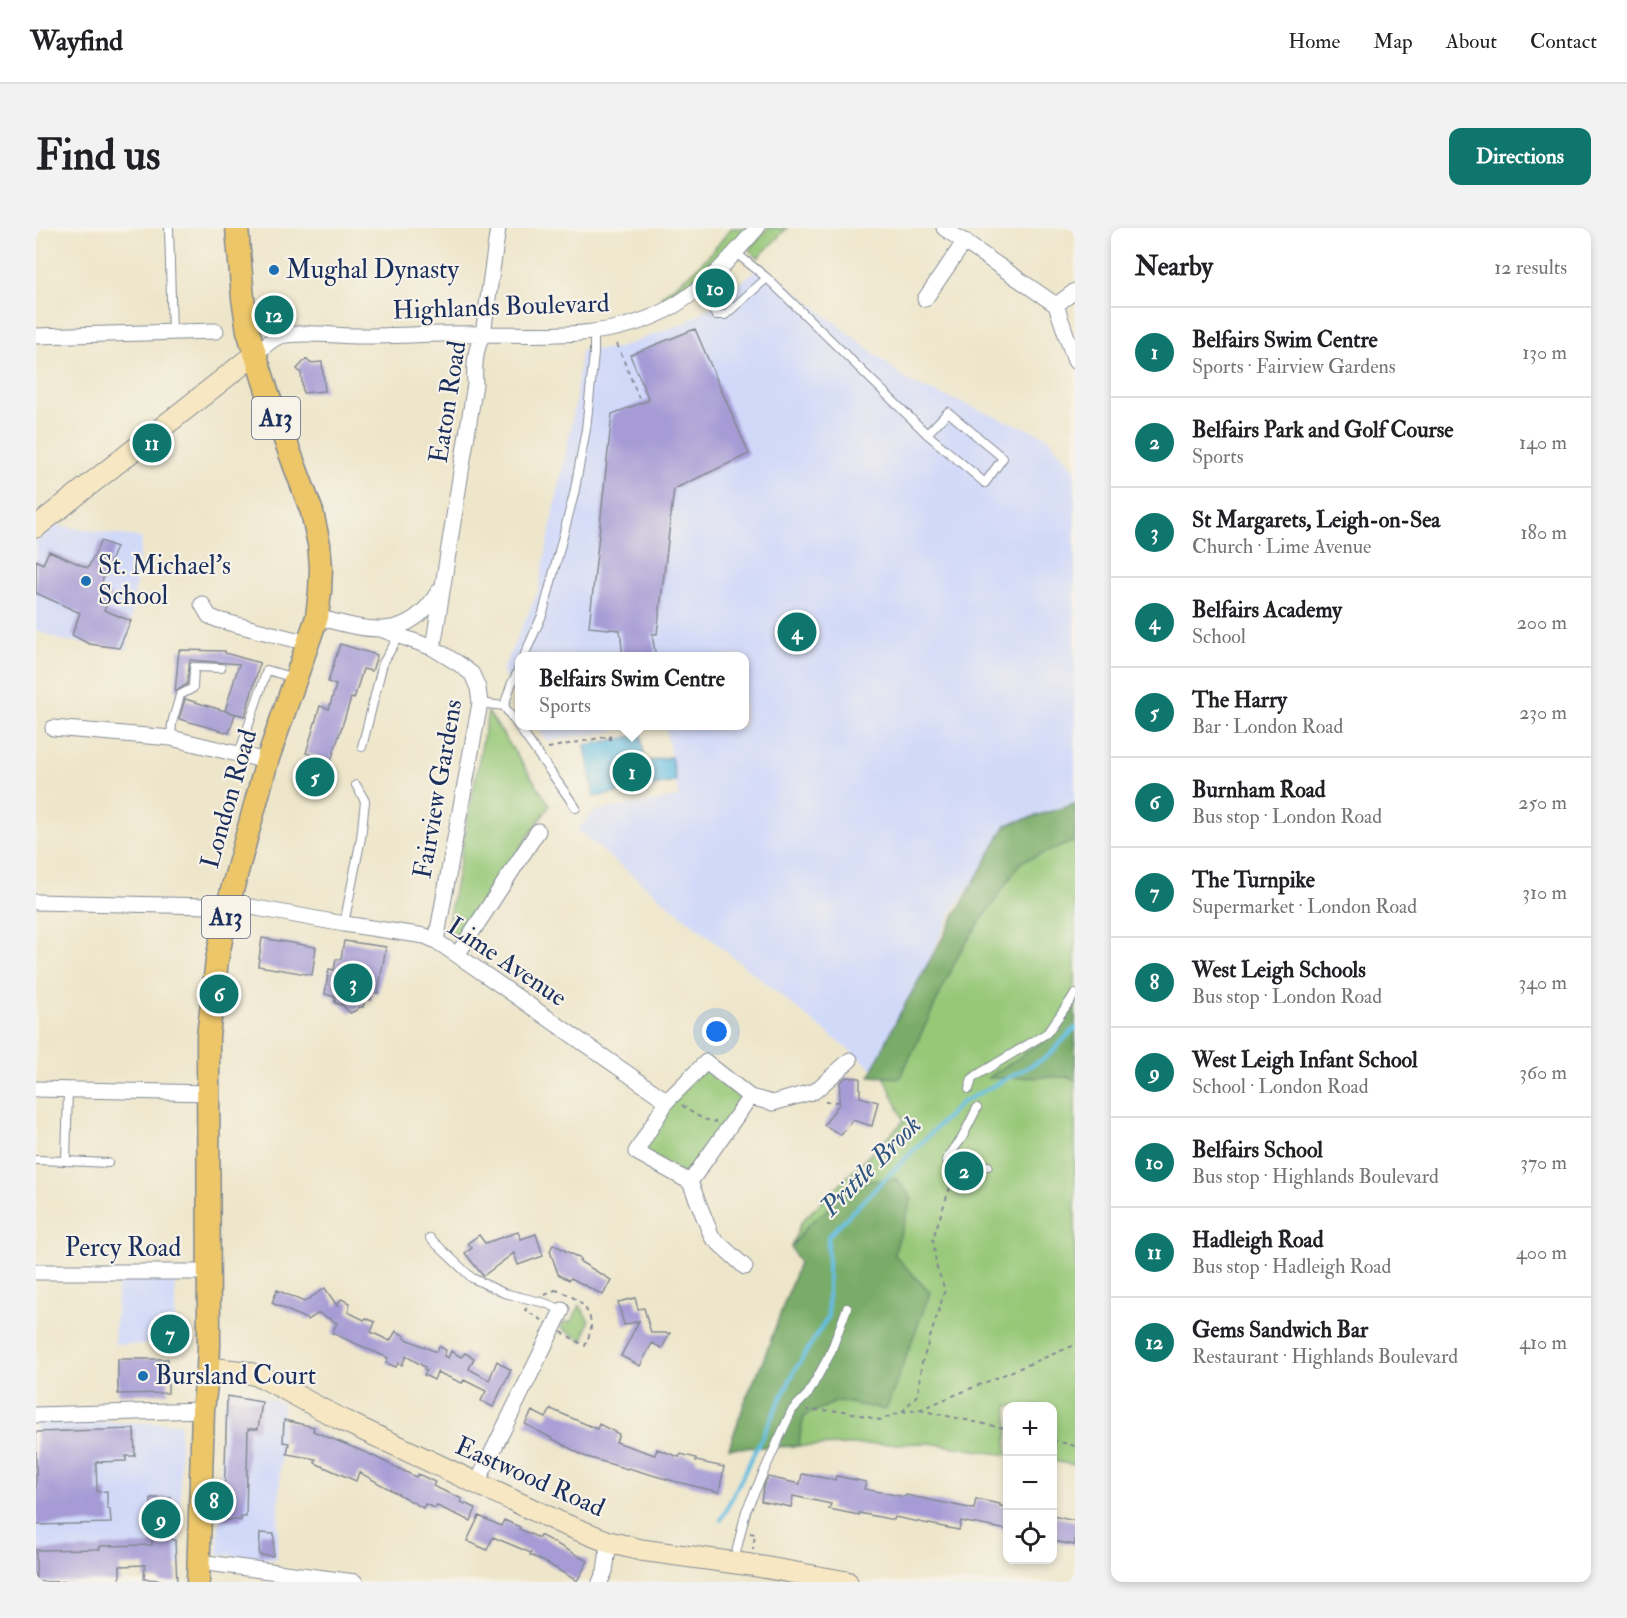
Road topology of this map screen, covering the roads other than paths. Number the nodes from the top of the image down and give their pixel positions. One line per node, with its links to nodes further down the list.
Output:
1 (237, 228): 18 (main road, London Road / A13)
2 (498, 228): 16 (street, Eaton Road)
3 (757, 228): 7 (street, Highlands Boulevard)
4 (944, 228): 6 (street)
5 (169, 229): 15 (lane)
6 (965, 241): 11 (street); 12 (street)
7 (736, 253): 8 (lane); 9 (street, Highlands Boulevard)
8 (767, 278): 9 (lane); 20 (lane)
9 (697, 290): 14 (street, Highlands Boulevard)
10 (1075, 291): 12 (street)
11 (925, 299)
12 (1056, 305): 19 (street)
13 (216, 331): 15 (street)
14 (594, 332): 16 (street, Highlands Boulevard); 29 (lane)
15 (172, 333): 17 (street)
16 (483, 334): 18 (street, Highlands Boulevard); 22 (street, Eaton Road)
17 (36, 336)
18 (254, 355): 21 (street); 24 (main road, London Road / A13)
19 (1075, 361)
20 (927, 434): 20 (lane)
21 (46, 523)
22 (442, 584): 25 (street, Eaton Road); 28 (street, Eaton Road)
23 (202, 604): 27 (street)
24 (316, 617): 25 (street, Eaton Road); 27 (main road, London Road / A13)
25 (383, 630): 26 (street, Fairview Gardens)
26 (399, 636): 28 (street, Fairview Gardens); 39 (lane)
27 (308, 643): 32 (main road, London Road / A13)
28 (433, 648): 33 (street, Fairview Gardens)
29 (526, 652)
30 (221, 668): 38 (lane)
31 (515, 676): 34 (lane)
32 (296, 678): 40 (lane); 41 (main road, London Road / A13)
33 (480, 703): 34 (lane); 48 (street, Fairview Gardens)
34 (504, 706): 35 (lane)
35 (515, 721)
36 (53, 728): 38 (street)
37 (521, 730): 43 (lane)
38 (171, 738): 40 (street)
39 (362, 747)
40 (239, 754): 41 (street)
41 (267, 760): 46 (main road, London Road / A13)
42 (356, 785): 47 (lane)
43 (576, 808)
44 (538, 831): 49 (street)
45 (36, 902): 46 (street, Lime Avenue)
46 (228, 905): 47 (street, Lime Avenue); 55 (main road, London Road / A13)
47 (344, 924): 48 (street, Lime Avenue)
48 (436, 941): 49 (street, Lime Avenue)
49 (457, 955): 57 (street, Lime Avenue)
50 (1075, 994): 53 (lane)
51 (850, 1060): 56 (street)
52 (36, 1089): 54 (street)
53 (969, 1089)
54 (68, 1090): 55 (street); 60 (lane)
55 (209, 1093): 67 (main road, London Road / A13)
56 (750, 1097): 57 (street); 63 (street)
57 (669, 1098): 63 (street)
58 (977, 1108): 62 (lane)
59 (36, 1160): 60 (lane)
60 (66, 1161): 61 (lane)
61 (108, 1163)
62 (988, 1166)
63 (690, 1182): 65 (street)
64 (430, 1238): 69 (lane)
65 (745, 1267)
66 (36, 1272): 67 (street, Percy Road)
67 (210, 1272): 70 (main road, London Road / A13)
68 (847, 1308): 75 (lane)
69 (562, 1310): 73 (street)
70 (208, 1368): 71 (main road, London Road / A13); 73 (street, Eastwood Road)
71 (203, 1410): 72 (street); 76 (main road, London Road / A13)
72 (36, 1415)
73 (477, 1483): 74 (street, Eastwood Road)
74 (609, 1542): 75 (street, Eastwood Road); 79 (street)
75 (742, 1564): 80 (street, Eastwood Road)
76 (199, 1572): 77 (street)
77 (287, 1578): 78 (street)
78 (355, 1582)
79 (600, 1582)
80 (847, 1582)

